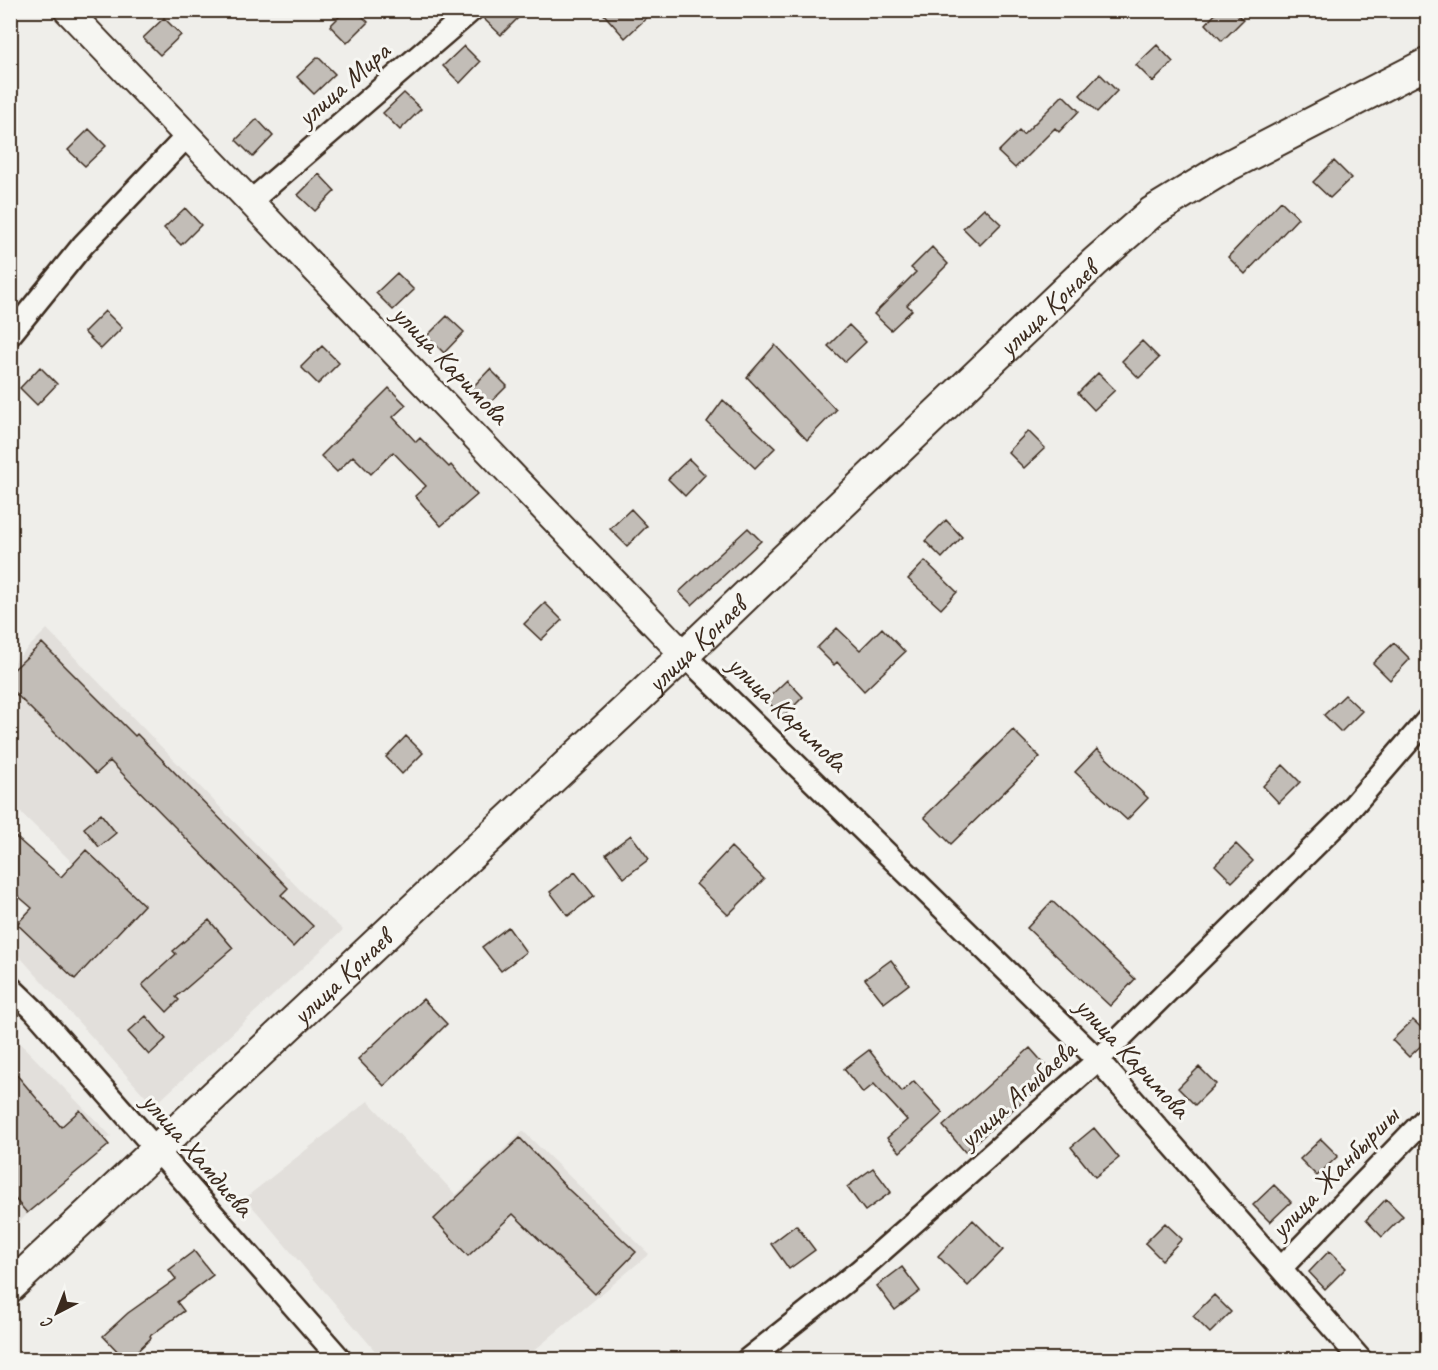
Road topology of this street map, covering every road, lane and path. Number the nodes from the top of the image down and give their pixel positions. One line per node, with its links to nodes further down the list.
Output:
1 (67, 10): 4 (street, улица Каримова)
2 (472, 10): 5 (street, улица Мира)
3 (1428, 63): 7 (main road, улица Қонаев)
4 (187, 136): 5 (street, улица Каримова); 6 (street)
5 (252, 200): 7 (street, улица Каримова)
6 (10, 335)
7 (684, 655): 10 (street, улица Каримова); 12 (main road, улица Қонаев)
8 (1428, 719): 10 (street, улица Агыбаева)
9 (10, 987): 12 (street, улица Хамдиева)
10 (1098, 1060): 13 (street, улица Каримова); 16 (street, улица Агыбаева)
11 (1428, 1116): 13 (street, улица Жанбыршы)
12 (156, 1149): 14 (main road, улица Қонаев); 15 (street, улица Хамдиева)
13 (1282, 1267): 17 (street, улица Каримова)
14 (10, 1287)
15 (341, 1359)
16 (747, 1359)
17 (1361, 1359)

